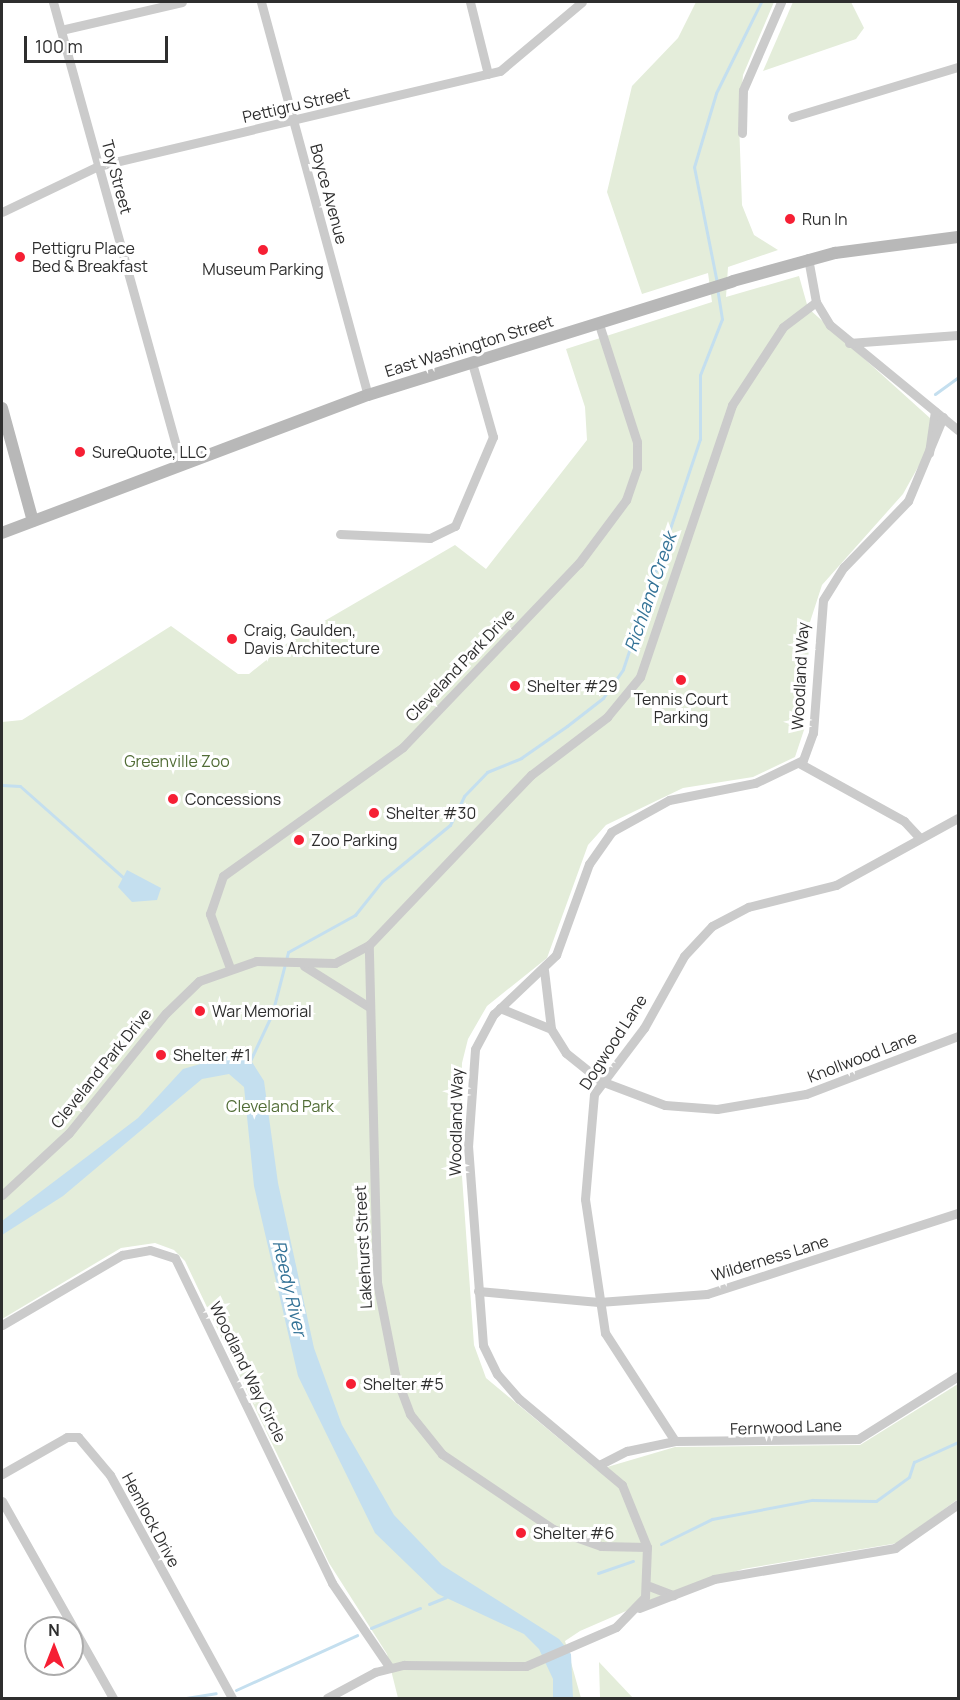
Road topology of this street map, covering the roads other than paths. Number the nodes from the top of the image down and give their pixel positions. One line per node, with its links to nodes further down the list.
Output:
1 (53, 2): 7 (street, Toy Street)
2 (182, 2): 7 (street)
3 (261, 2): 11 (street, Boyce Avenue)
4 (470, 2): 9 (street)
5 (582, 2): 9 (street, Pettigru Street)
6 (781, 2): 12 (street)
7 (61, 30): 13 (street, Toy Street)
8 (958, 67): 10 (street)
9 (488, 74): 11 (street, Pettigru Street)
10 (792, 117)
11 (294, 121): 13 (street, Pettigru Street); 22 (street, Boyce Avenue)
12 (742, 133)
13 (98, 166): 14 (street, Pettigru Street); 28 (street, Toy Street)
14 (2, 212)
15 (958, 237): 16 (street, East Washington Street)
16 (808, 258): 17 (street); 18 (street, East Washington Street)
17 (816, 302): 20 (street); 35 (street)
18 (599, 324): 21 (street, East Washington Street); 37 (street, Cleveland Park Drive)
19 (958, 335): 20 (street)
20 (849, 343): 24 (street)
21 (472, 363): 22 (street, East Washington Street); 31 (street)
22 (368, 395): 28 (street, East Washington Street)
23 (2, 408): 29 (street)
24 (935, 411): 25 (street); 27 (street, Woodland Way)
25 (944, 417): 26 (street); 27 (street, Woodland Way)
26 (958, 430)
27 (929, 455): 32 (street, Woodland Way)
28 (181, 465): 29 (street, East Washington Street)
29 (33, 521): 30 (street, East Washington Street)
30 (2, 533)
31 (340, 534)
32 (799, 764): 34 (street); 38 (street, Woodland Way)
33 (958, 818): 34 (street, Dogwood Lane)
34 (918, 836): 43 (street, Dogwood Lane)
35 (369, 945): 36 (street); 39 (street, Lakehurst Street)
36 (299, 966): 37 (street, Cleveland Park Drive); 39 (street)
37 (230, 968): 44 (street, Cleveland Park Drive)
38 (544, 970): 40 (street, Woodland Way); 41 (street, Knollwood Lane)
39 (369, 1007): 55 (street, Lakehurst Street)
40 (500, 1008): 41 (street); 46 (street, Woodland Way)
41 (551, 1029): 43 (street, Knollwood Lane)
42 (958, 1036): 43 (street, Knollwood Lane)
43 (601, 1081): 47 (street, Dogwood Lane)
44 (2, 1196)
45 (958, 1213): 47 (street, Wilderness Lane)
46 (478, 1291): 47 (street, Wilderness Lane); 51 (street, Woodland Way)
47 (599, 1302): 50 (street, Dogwood Lane)
48 (2, 1325): 59 (street, Woodland Way Circle)
49 (958, 1376): 50 (street, Fernwood Lane)
50 (675, 1441): 51 (street, Fernwood Lane)
51 (601, 1464): 55 (street, Woodland Way)
52 (2, 1474): 61 (street, Hemlock Drive)
53 (2, 1500): 60 (street)
54 (958, 1504): 57 (street)
55 (647, 1547): 56 (street, Woodland Way)
56 (649, 1586): 57 (street); 58 (street, Woodland Way)
57 (673, 1595): 58 (street)
58 (639, 1608): 59 (street, Woodland Way)
59 (390, 1668): 62 (street, Woodland Way)
60 (112, 1698)
61 (232, 1698)
62 (327, 1698)

